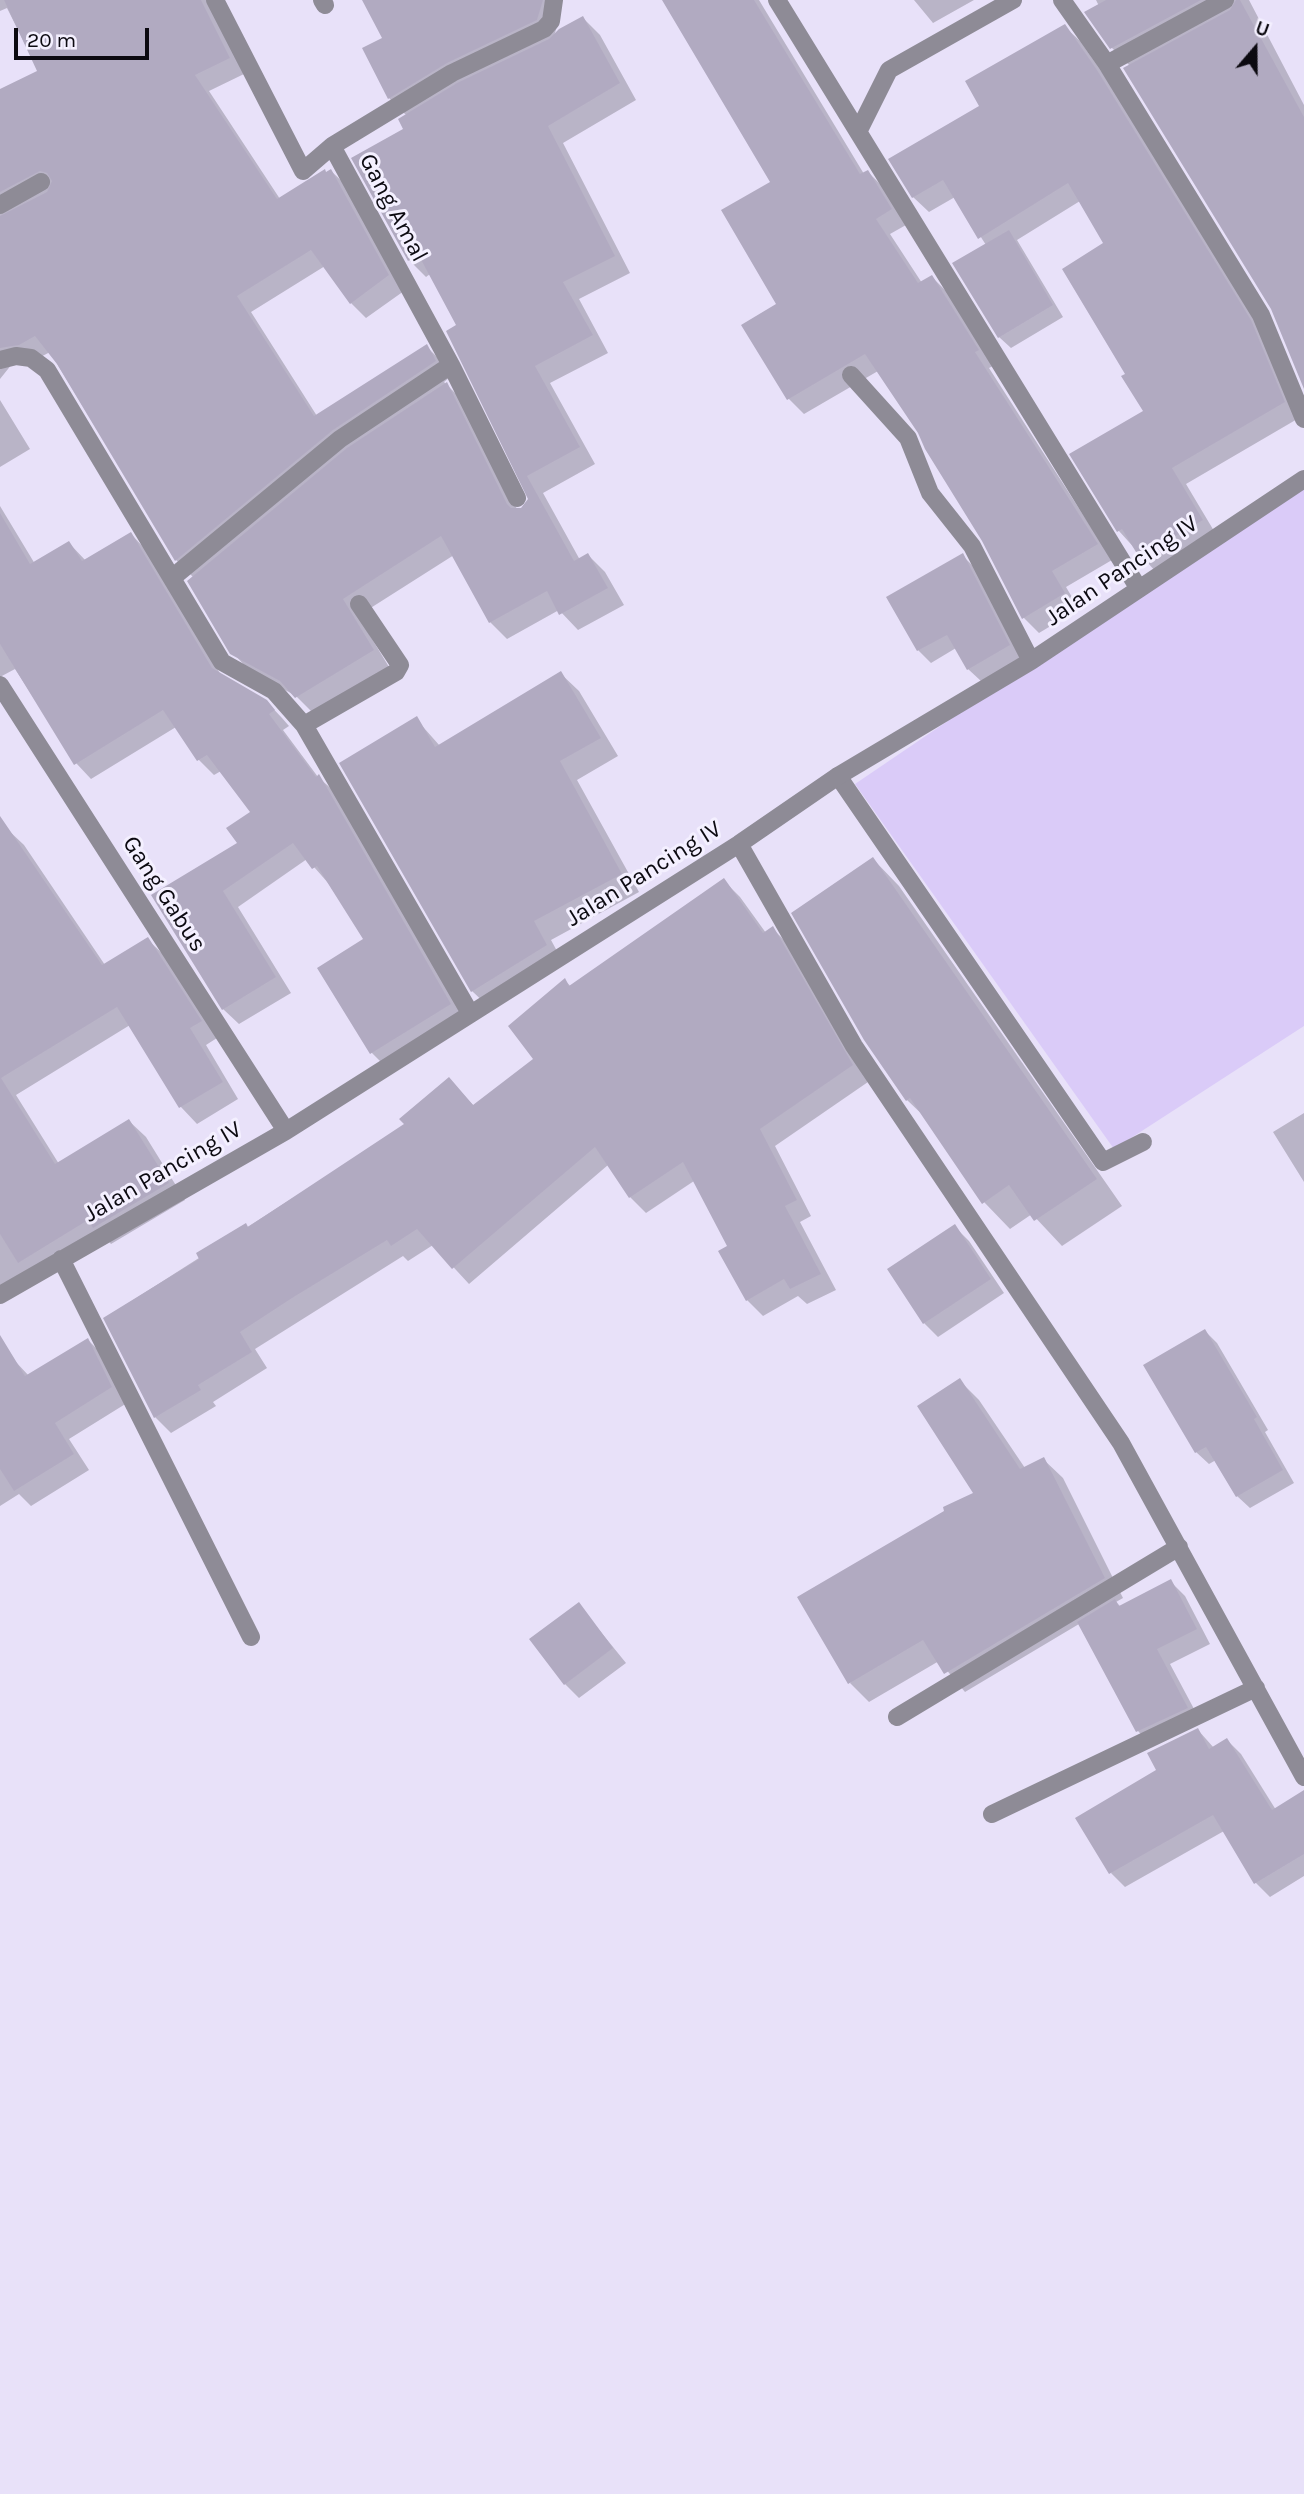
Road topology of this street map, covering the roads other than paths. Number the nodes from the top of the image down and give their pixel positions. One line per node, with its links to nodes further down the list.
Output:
1 (215, 0): 9 (street, Gang Amal)
2 (554, 0): 9 (street)
3 (777, 0): 8 (street)
4 (1013, 0): 8 (street)
5 (1062, 0): 7 (street)
6 (1225, 0): 7 (street)
7 (1108, 64): 15 (street)
8 (858, 132): 19 (street)
9 (332, 146): 13 (street, Gang Amal)
10 (41, 182): 11 (street)
11 (0, 205)
12 (0, 360): 18 (street)
13 (450, 365): 17 (street, Gang Amal); 18 (street)
14 (851, 375): 21 (street)
15 (1304, 419)
16 (1304, 479): 19 (street, Jalan Pancing IV)
17 (517, 498)
18 (172, 579): 23 (street)
19 (1139, 589): 21 (street, Jalan Pancing IV)
20 (359, 604): 23 (street)
21 (1031, 661): 24 (street, Jalan Pancing IV)
22 (0, 685): 27 (street, Gang Gabus)
23 (304, 725): 26 (street)
24 (838, 776): 25 (street, Jalan Pancing IV); 28 (street)
25 (738, 844): 26 (street, Jalan Pancing IV); 31 (street)
26 (470, 1013): 27 (street, Jalan Pancing IV)
27 (286, 1130): 29 (street, Jalan Pancing IV)
28 (1143, 1142)
29 (61, 1259): 30 (street, Jalan Pancing IV); 32 (street)
30 (0, 1295)
31 (1179, 1547): 33 (street); 34 (street)
32 (251, 1637)
33 (1256, 1688): 35 (street); 36 (street)
34 (897, 1717)
35 (1304, 1777)
36 (992, 1814)

